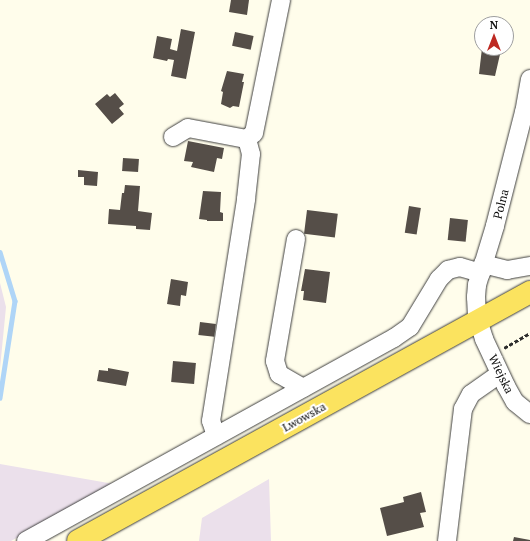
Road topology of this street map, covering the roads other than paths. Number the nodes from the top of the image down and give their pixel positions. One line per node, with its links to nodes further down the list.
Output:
1 (281, 0): 4 (street)
2 (530, 79): 7 (street, Polna)
3 (173, 137): 4 (street)
4 (247, 140): 14 (street)
5 (296, 239): 12 (street)
6 (530, 266): 7 (street)
7 (482, 269): 10 (street, Polna); 12 (street)
8 (530, 292): 10 (main road, Lwowska)
9 (530, 309): 10 (main road, Lwowska)
10 (481, 328): 11 (street, Wiejska); 16 (main road, Lwowska)
11 (500, 374): 13 (street, Wiejska); 19 (street)
12 (303, 388): 14 (street)
13 (530, 414)
14 (216, 436): 15 (street)
15 (93, 503): 16 (street); 17 (street)
16 (106, 534): 18 (main road, Lwowska)
17 (26, 541)
18 (78, 541)
19 (447, 541)

